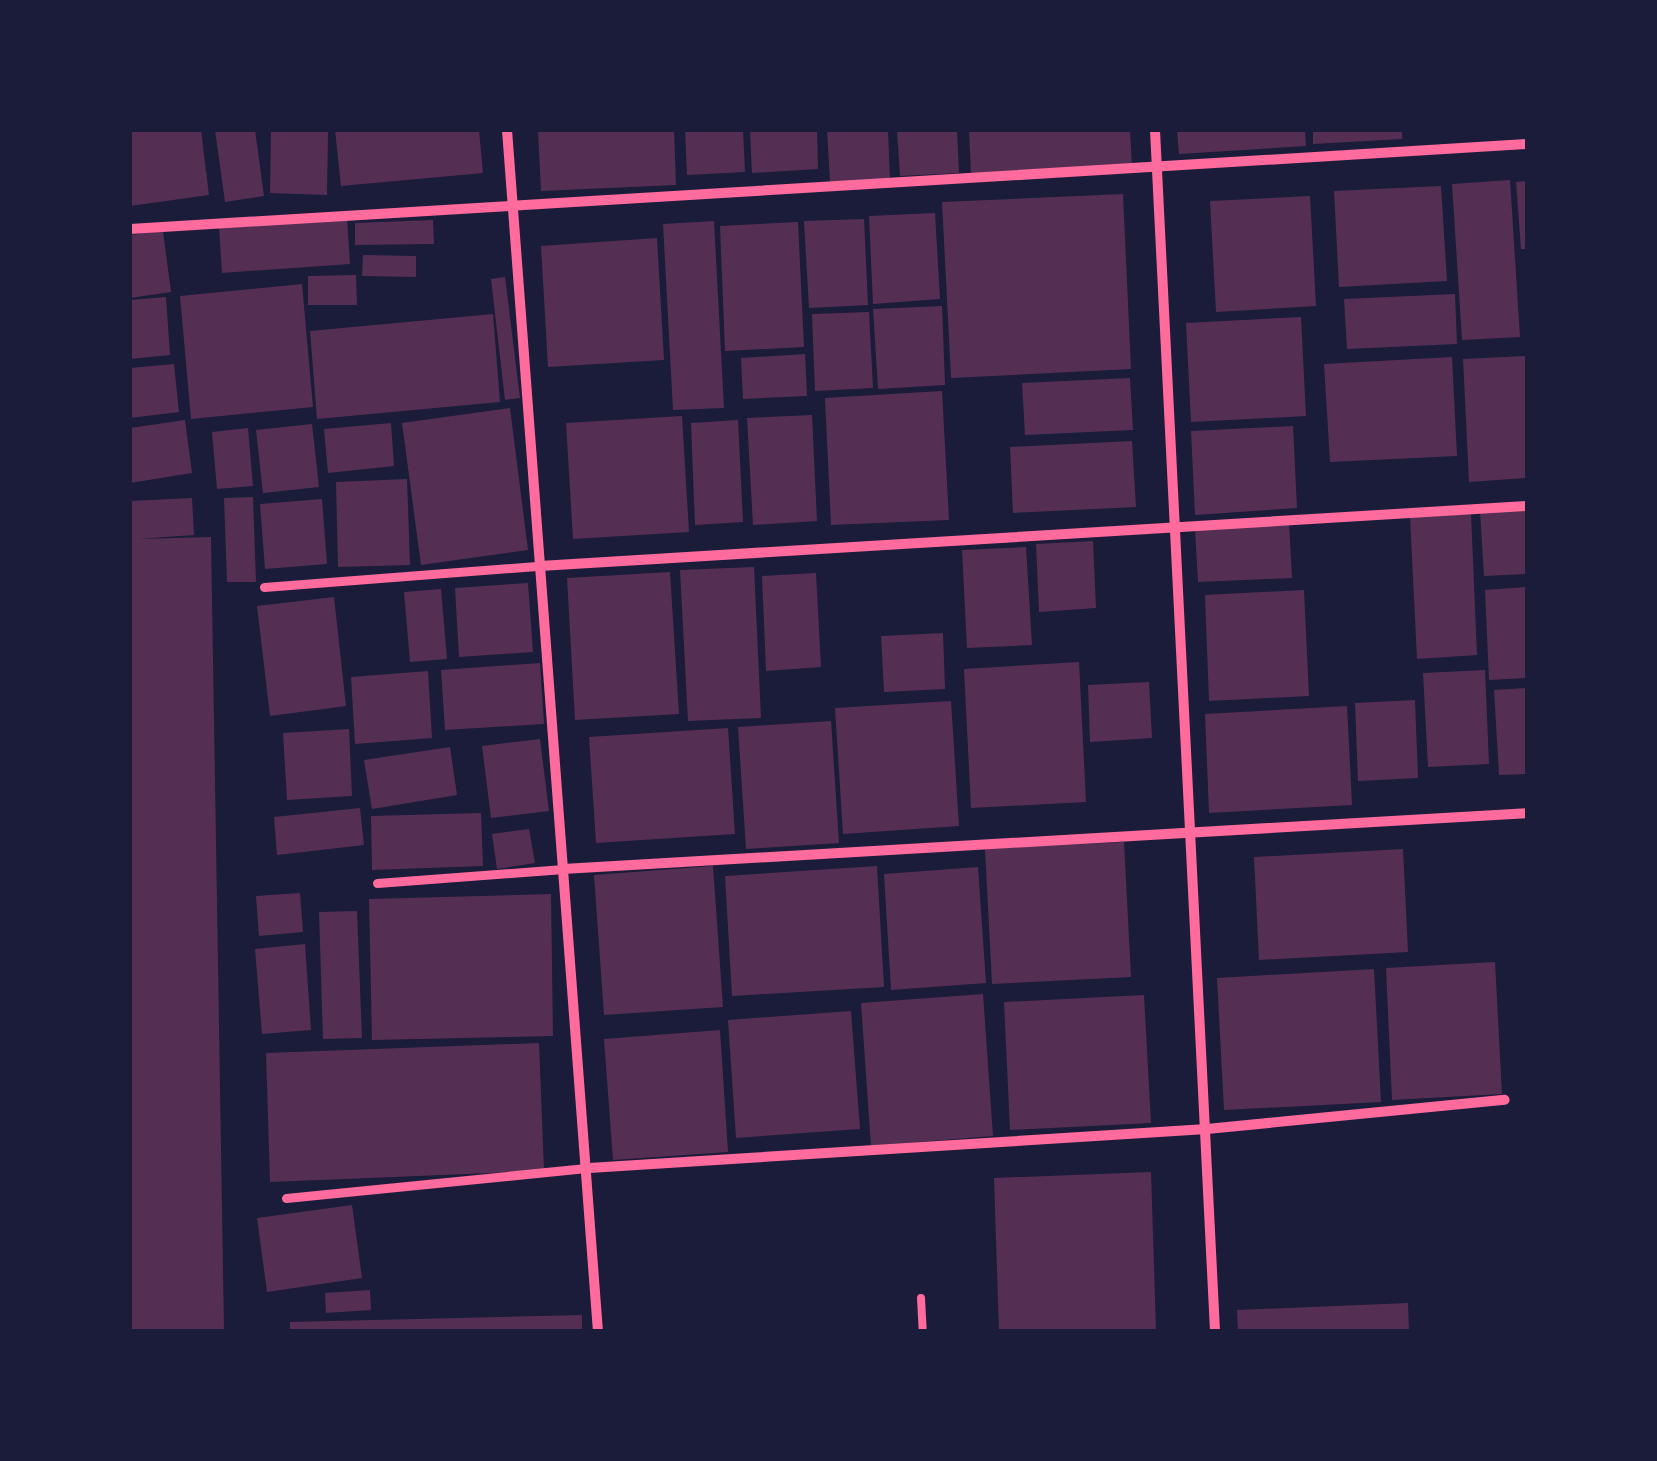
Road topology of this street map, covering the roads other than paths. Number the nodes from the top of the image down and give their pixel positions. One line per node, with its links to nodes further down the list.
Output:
1 (507, 130): 5 (street)
2 (1156, 130): 4 (street)
3 (1527, 144): 4 (street)
4 (1157, 167): 5 (street); 8 (street)
5 (513, 206): 6 (street); 9 (street)
6 (130, 228)
7 (1527, 506): 8 (street)
8 (1174, 524): 9 (street); 12 (street)
9 (540, 566): 10 (street); 13 (street)
10 (264, 587)
11 (1527, 812): 12 (street)
12 (1189, 832): 13 (street); 16 (street)
13 (563, 869): 14 (street); 17 (street)
14 (378, 883)
15 (1505, 1100): 16 (street)
16 (1207, 1129): 17 (street); 22 (street)
17 (590, 1168): 18 (street); 20 (street)
18 (286, 1198)
19 (921, 1298): 21 (lane)
20 (598, 1331)
21 (922, 1331)
22 (1215, 1331)

